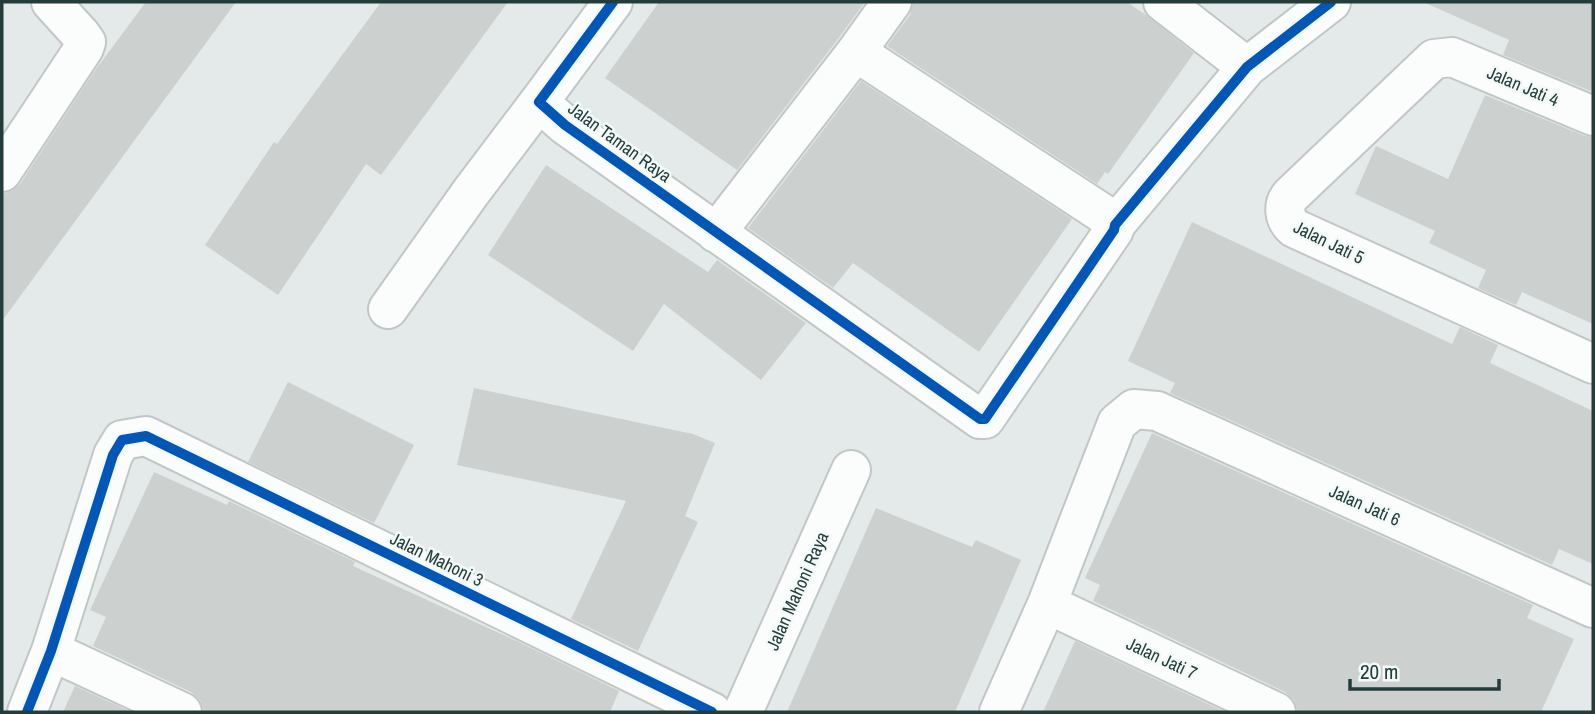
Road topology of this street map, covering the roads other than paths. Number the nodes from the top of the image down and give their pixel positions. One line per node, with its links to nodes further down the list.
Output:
1 (51, 2): 11 (street)
2 (613, 2): 9 (street)
3 (892, 2): 6 (street)
4 (1163, 2): 8 (street)
5 (1331, 2): 8 (street)
6 (856, 52): 12 (street); 13 (street)
7 (1452, 57): 10 (street, Jalan Jati 4); 15 (street, Jalan Jati 5)
8 (1247, 66): 12 (street)
9 (539, 102): 13 (street, Jalan Taman Raya); 14 (street)
10 (1593, 116)
11 (2, 172)
12 (1115, 225): 13 (street, Jalan Taman Raya)
13 (716, 233)
14 (388, 309)
15 (1593, 364)
16 (851, 470): 23 (street, Jalan Mahoni Raya)
17 (1047, 604): 18 (street, Jalan Jati 6); 24 (street); 25 (street, Jalan Jati 7)
18 (1593, 608)
19 (51, 651): 20 (street); 21 (street); 22 (street, Jalan Mahoni 3)
20 (27, 712)
21 (181, 712)
22 (712, 712)
23 (743, 712)
24 (999, 712)
25 (1276, 712)

